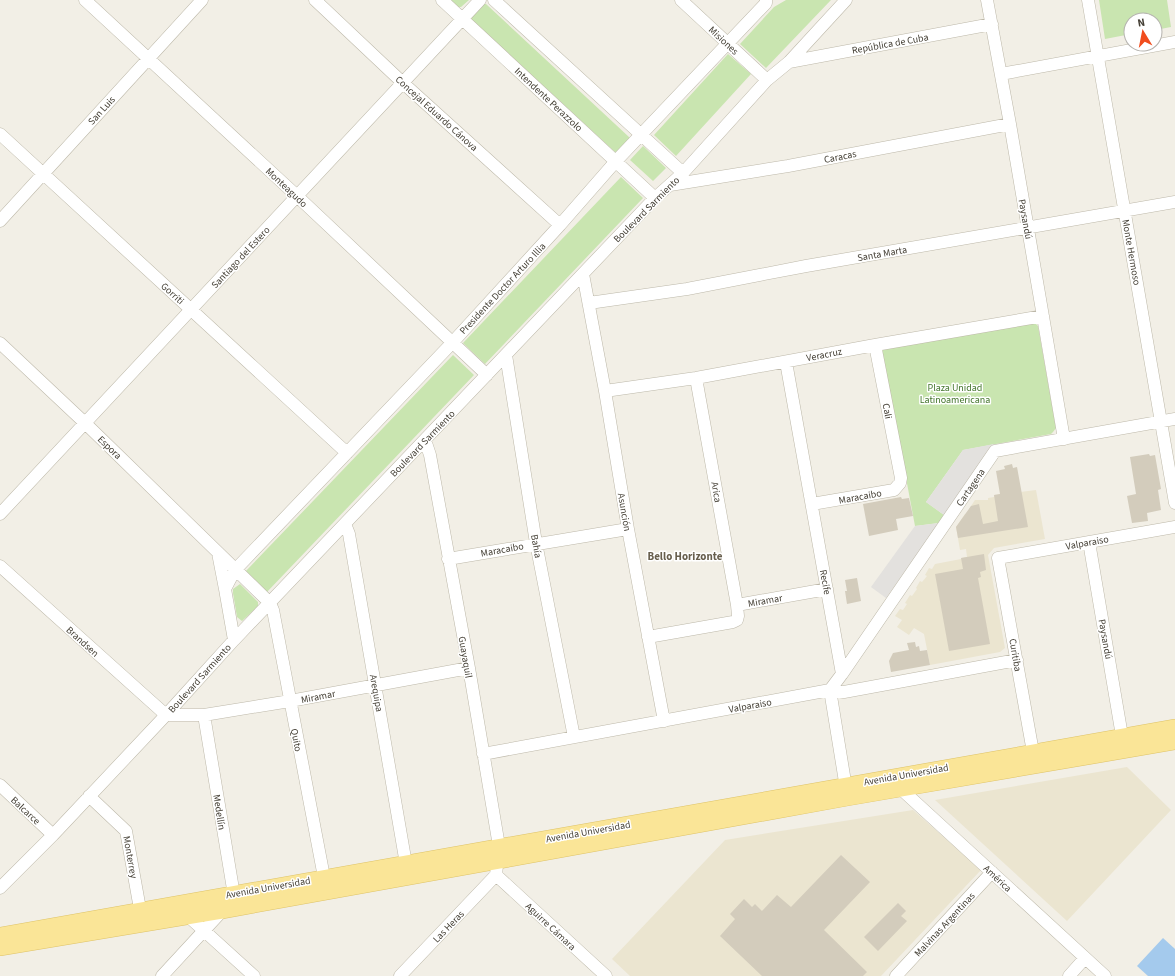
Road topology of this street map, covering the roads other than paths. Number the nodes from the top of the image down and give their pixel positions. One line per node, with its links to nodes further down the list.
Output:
1 (85, 0): 17 (street, Monteagudo)
2 (202, 0): 17 (street, San Luis)
3 (315, 0): 21 (street, Concejal Eduardo Cánova)
4 (442, 0): 12 (street, Intendente Perazzolo)
5 (480, 0): 12 (street, Santiago del Estero)
6 (494, 0): 24 (street)
7 (681, 0): 15 (street, Misiones)
8 (846, 0): 18 (street, Boulevard Sarmiento)
9 (987, 0): 13 (street, Paysandú)
10 (1088, 0): 16 (street, Monte Hermoso)
11 (766, 1): 15 (street, Presidente Doctor Arturo Illia)
12 (463, 19): 21 (street, Santiago del Estero); 25 (street, Intendente Perazzolo)
13 (992, 24): 18 (street, República de Cuba); 19 (street, Paysandú)
14 (1175, 42): 16 (street)
15 (728, 44): 20 (street, Misiones); 24 (street, Presidente Doctor Arturo Illia)
16 (1097, 56): 19 (street); 32 (street, Monte Hermoso)
17 (148, 59): 27 (street, San Luis); 29 (street, Monteagudo)
18 (789, 62): 20 (street, Boulevard Sarmiento)
19 (1001, 74): 22 (street, Paysandú)
20 (767, 80): 26 (street, Boulevard Sarmiento)
21 (403, 83): 29 (street, Santiago del Estero); 34 (street, Concejal Eduardo Cánova)
22 (1010, 124): 28 (street, Caracas); 35 (street, Paysandú)
23 (0, 134): 27 (street, Gorriti)
24 (641, 135): 25 (street, Presidente Doctor Arturo Illia); 26 (street)
25 (616, 161): 30 (street, Intendente Perazzolo); 34 (street, Presidente Doctor Arturo Illia)
26 (683, 173): 28 (street, Boulevard Sarmiento)
27 (43, 174): 33 (street, San Luis); 38 (street, Gorriti)
28 (670, 185): 30 (street, Boulevard Sarmiento)
29 (297, 196): 38 (street, Santiago del Estero); 40 (street, Monteagudo)
30 (655, 198): 36 (street, Boulevard Sarmiento)
31 (1175, 202): 32 (street, Santa Marta)
32 (1125, 211): 35 (street, Santa Marta); 49 (street, Monte Hermoso)
33 (0, 220)
34 (560, 225): 40 (street, Presidente Doctor Arturo Illia)
35 (1028, 227): 37 (street, Santa Marta); 39 (street, Paysandú)
36 (583, 274): 37 (street, Asunción); 43 (street, Boulevard Sarmiento)
37 (589, 303): 47 (street, Asunción)
38 (190, 309): 50 (street, Santiago del Estero); 53 (street, Gorriti)
39 (1043, 316): 42 (street, Veracruz); 51 (street, Paysandú)
40 (452, 343): 45 (street, Monteagudo); 53 (street, Presidente Doctor Arturo Illia)
41 (0, 344): 50 (street, Espora)
42 (875, 345): 44 (street, Veracruz); 54 (street, Cali)
43 (506, 355): 45 (street, Boulevard Sarmiento); 62 (street, Bahía)
44 (786, 362): 46 (street, Veracruz); 56 (street, Recife)
45 (487, 375): 52 (street, Boulevard Sarmiento)
46 (696, 378): 47 (street, Veracruz); 71 (street, Arica)
47 (605, 391): 60 (street, Asunción)
48 (1175, 419): 49 (street, Cartagena)
49 (1161, 422): 51 (street, Cartagena); 55 (street, Monte Hermoso)
50 (85, 423): 57 (street, Santiago del Estero); 63 (street, Espora)
51 (1064, 439): 76 (street, Cartagena)
52 (425, 440): 58 (street, Boulevard Sarmiento); 64 (street, Guayaquil)
53 (346, 453): 67 (street, Presidente Doctor Arturo Illia)
54 (900, 478): 56 (street, Maracaibo)
55 (1175, 503)
56 (812, 504): 69 (street, Recife)
57 (0, 514)
58 (345, 524): 70 (street, Boulevard Sarmiento); 77 (street, Arequipa)
59 (1175, 527): 61 (street, Valparaiso)
60 (628, 529): 62 (street, Maracaibo); 72 (street, Asunción)
61 (1089, 542): 65 (street, Valparaiso); 84 (street, Paysandú)
62 (536, 543): 64 (street, Maracaibo); 85 (street, Bahía)
63 (218, 553): 67 (street, Espora); 68 (street)
64 (448, 558): 75 (street, Guayaquil)
65 (998, 558): 74 (street, Curitiba)
66 (0, 566): 81 (street, Brandsen)
67 (235, 570): 68 (street, Presidente Doctor Arturo Illia); 70 (street, Espora)
68 (225, 589): 73 (street)
69 (827, 589): 71 (street, Miramar); 76 (street, Recife)
70 (270, 603): 73 (street, Boulevard Sarmiento); 79 (street, Quito)
71 (737, 605): 72 (street, Miramar)
72 (648, 637): 82 (street, Asunción)
73 (234, 640): 81 (street, Boulevard Sarmiento)
74 (1017, 660): 78 (street, Valparaiso); 87 (street, Curitiba)
75 (468, 668): 77 (street, Miramar); 88 (street, Guayaquil)
76 (842, 674): 78 (street)
77 (375, 685): 79 (street, Miramar); 95 (street, Arequipa)
78 (830, 690): 82 (street, Valparaiso); 91 (street)
79 (290, 701): 80 (street, Miramar); 97 (street, Quito)
80 (204, 715): 81 (street, Miramar); 99 (street, Medellín)
81 (166, 716): 92 (street, Boulevard Sarmiento)
82 (664, 720): 85 (street, Valparaiso)
83 (1175, 727): 84 (main road, Avenida Universidad)
84 (1122, 736): 87 (main road, Avenida Universidad)
85 (574, 737): 88 (street, Valparaiso)
86 (1175, 742): 89 (main road, Avenida Universidad)
87 (1033, 752): 89 (main road, Avenida Universidad)
88 (483, 754): 94 (street, Guayaquil)
89 (900, 783): 91 (main road, Avenida Universidad); 96 (street, América)
90 (0, 785): 93 (street, Balcarce)
91 (847, 792): 94 (main road, Avenida Universidad)
92 (89, 796): 93 (street, Boulevard Sarmiento); 101 (street, Monterrey)
93 (53, 835): 98 (street, Boulevard Sarmiento)
94 (498, 861): 95 (main road, Avenida Universidad); 102 (main road, Avenida Universidad); 111 (street, Las Heras); 112 (street, Aguirre Cámara)
95 (406, 864): 97 (main road, Avenida Universidad)
96 (992, 872): 108 (street, América); 113 (street, Malvinas Argentinas)
97 (324, 877): 99 (main road, Avenida Universidad)
98 (0, 888)
99 (234, 894): 100 (main road, Avenida Universidad); 102 (street, Medellín)
100 (186, 901): 101 (main road, Avenida Universidad); 104 (street)
101 (140, 909): 106 (main road, Avenida Universidad)
102 (237, 909): 103 (main road, Avenida Universidad)
103 (222, 912): 104 (main road, Avenida Universidad); 105 (street)
104 (189, 917): 105 (street); 107 (main road, Avenida Universidad)
105 (206, 930): 109 (street); 110 (street)
106 (0, 935)
107 (0, 948)
108 (1085, 958): 114 (street); 115 (street, América)
109 (162, 976)
110 (254, 976)
111 (400, 976)
112 (606, 976)
113 (896, 976)
114 (1069, 976)
115 (1105, 976)

